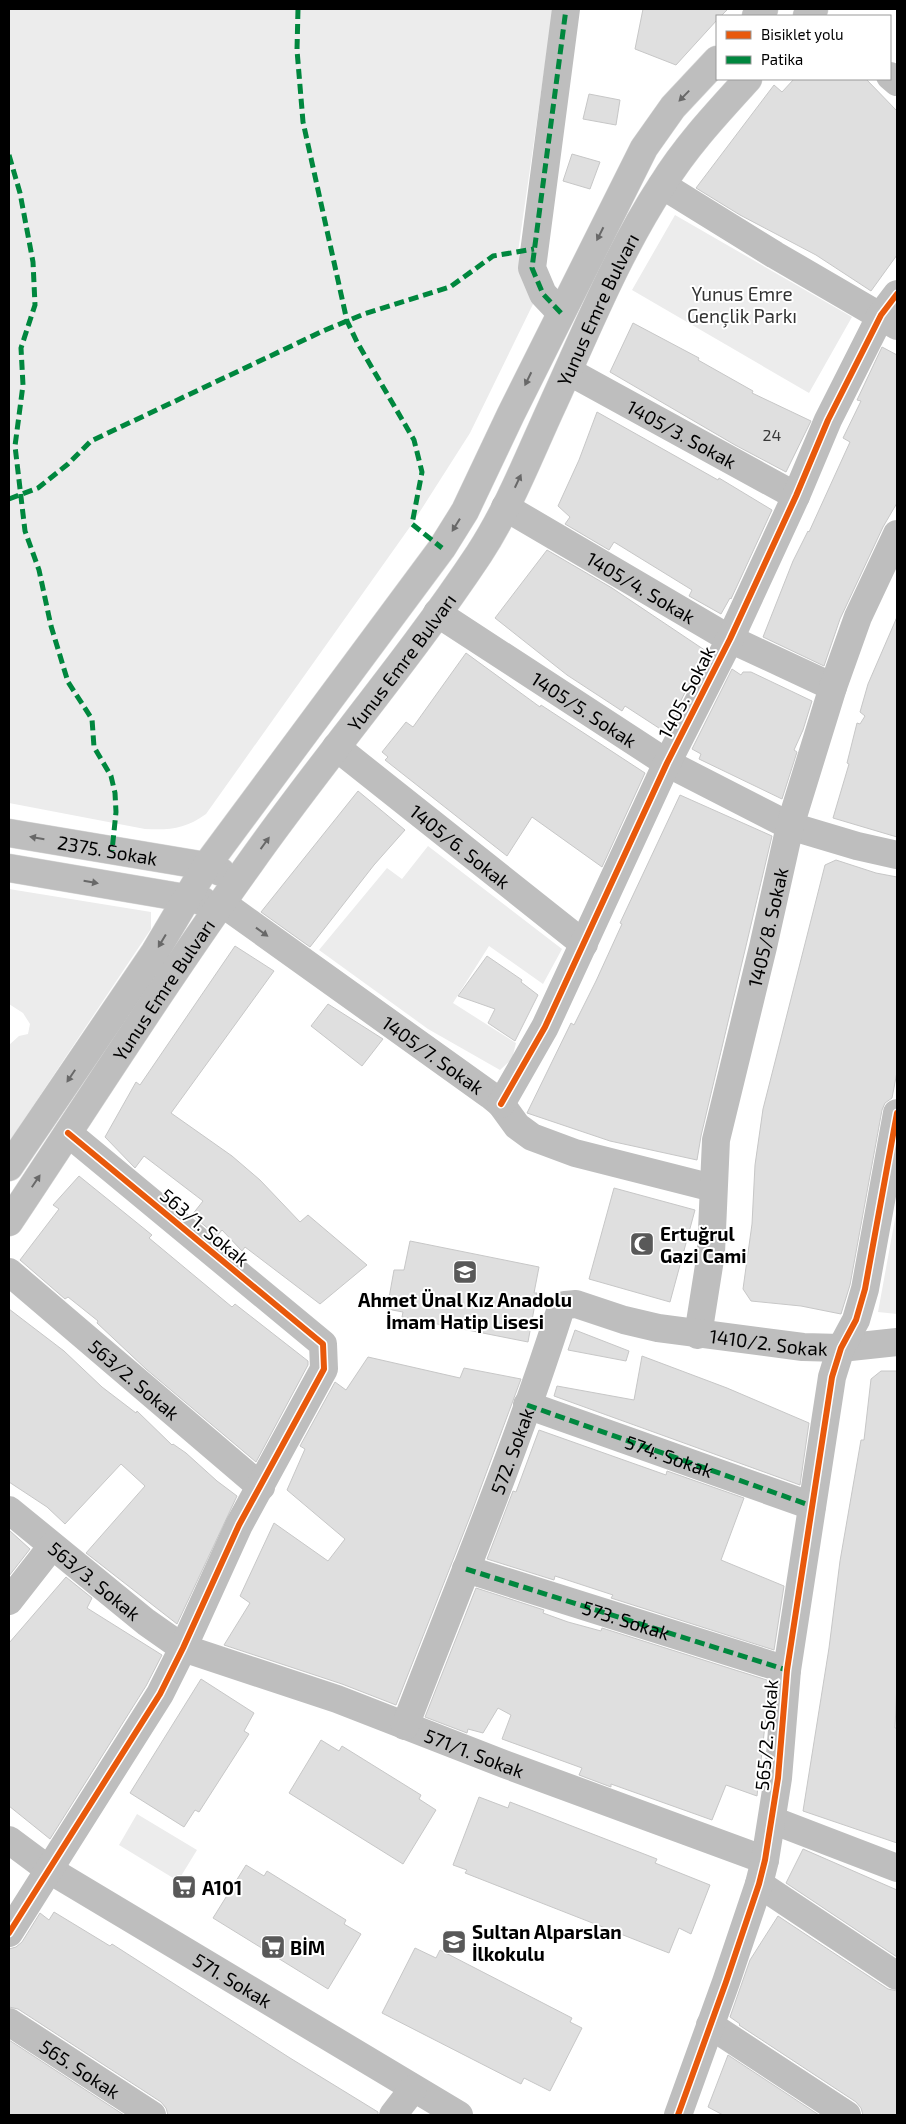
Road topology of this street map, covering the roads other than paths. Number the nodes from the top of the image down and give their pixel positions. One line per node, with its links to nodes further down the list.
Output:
1 (566, 9): 6 (street)
2 (716, 61): 6 (street, Yunus Emre Bulvarı, one-way to 6)
3 (747, 80): 4 (street, Yunus Emre Bulvarı)
4 (662, 185): 7 (street); 8 (street, Yunus Emre Bulvarı)
5 (897, 294): 7 (street, 1405. Sokak)
6 (561, 313): 20 (street, Yunus Emre Bulvarı, one-way to 20)
7 (889, 320): 9 (street, 1405. Sokak)
8 (568, 372): 9 (street, 1405/3. Sokak); 10 (street, Yunus Emre Bulvarı, one-way to 8)
9 (796, 496): 13 (street, 1405. Sokak)
10 (505, 507): 12 (street, Yunus Emre Bulvarı); 13 (street, 1405/4. Sokak)
11 (897, 534): 14 (street, 1405/8. Sokak)
12 (437, 613): 15 (street, Yunus Emre Bulvarı); 16 (street, 1405/5. Sokak)
13 (730, 639): 14 (street, 1405/4. Sokak); 16 (street, 1405. Sokak)
14 (833, 687): 17 (street, 1405/8. Sokak)
15 (336, 747): 22 (street, Yunus Emre Bulvarı, one-way to 15); 24 (street, 1405/6. Sokak)
16 (667, 763): 17 (street, 1405/5. Sokak); 24 (street, 1405. Sokak)
17 (790, 826): 19 (street, 1405/5. Sokak); 29 (street, 1405/8. Sokak)
18 (9, 833): 20 (street, 2375. Sokak, one-way to 18)
19 (897, 855)
20 (206, 866): 22 (street, 2375. Sokak); 23 (street, Yunus Emre Bulvarı)
21 (9, 868): 23 (street, 2375. Sokak, one-way to 23)
22 (229, 893): 23 (street, 2375. Sokak); 25 (street, 1405/7. Sokak, one-way to 25); 27 (street, Yunus Emre Bulvarı)
23 (186, 899): 28 (street, Yunus Emre Bulvarı, one-way to 28)
24 (584, 944): 25 (street, 1405. Sokak)
25 (501, 1104): 29 (street, 1405/7. Sokak)
26 (897, 1113): 34 (street, 565/2. Sokak)
27 (68, 1133): 30 (street, Yunus Emre Bulvarı, one-way to 27); 36 (street, 563/1. Sokak)
28 (9, 1167)
29 (713, 1188): 32 (street, 1405/8. Sokak)
30 (9, 1222)
31 (9, 1272): 36 (street, 563/2. Sokak)
32 (698, 1334): 34 (street, 1410/2. Sokak); 35 (street, 572. Sokak)
33 (897, 1342): 34 (street, 1410/2. Sokak)
34 (842, 1348): 37 (street, 565/2. Sokak)
35 (528, 1405): 37 (street, 574. Sokak); 40 (street, 572. Sokak)
36 (261, 1487): 42 (street)
37 (812, 1506): 43 (street, 565/2. Sokak)
38 (9, 1510): 39 (street, 563/3. Sokak)
39 (52, 1546): 41 (street); 42 (street, 563/3. Sokak)
40 (466, 1569): 43 (street, 573. Sokak); 44 (street, 572. Sokak)
41 (9, 1601)
42 (183, 1648): 44 (street, 571/1. Sokak); 48 (street)
43 (787, 1670): 45 (street, 565/2. Sokak)
44 (405, 1726): 49 (street, 571/1. Sokak)
45 (772, 1820): 47 (street); 49 (street, 565/2. Sokak)
46 (9, 1840): 48 (street, 571. Sokak)
47 (897, 1868)
48 (48, 1869): 50 (street); 54 (street, 571. Sokak)
49 (762, 1872): 51 (street, 571/1. Sokak); 53 (street, 565/2. Sokak)
50 (9, 1933)
51 (897, 1976)
52 (9, 2022): 55 (street, 565. Sokak)
53 (710, 2025): 58 (street, 565/2. Sokak); 59 (street)
54 (413, 2089): 56 (street); 57 (street, 571. Sokak)
55 (152, 2115)
56 (393, 2115)
57 (459, 2115)
58 (678, 2115)
59 (847, 2115)

